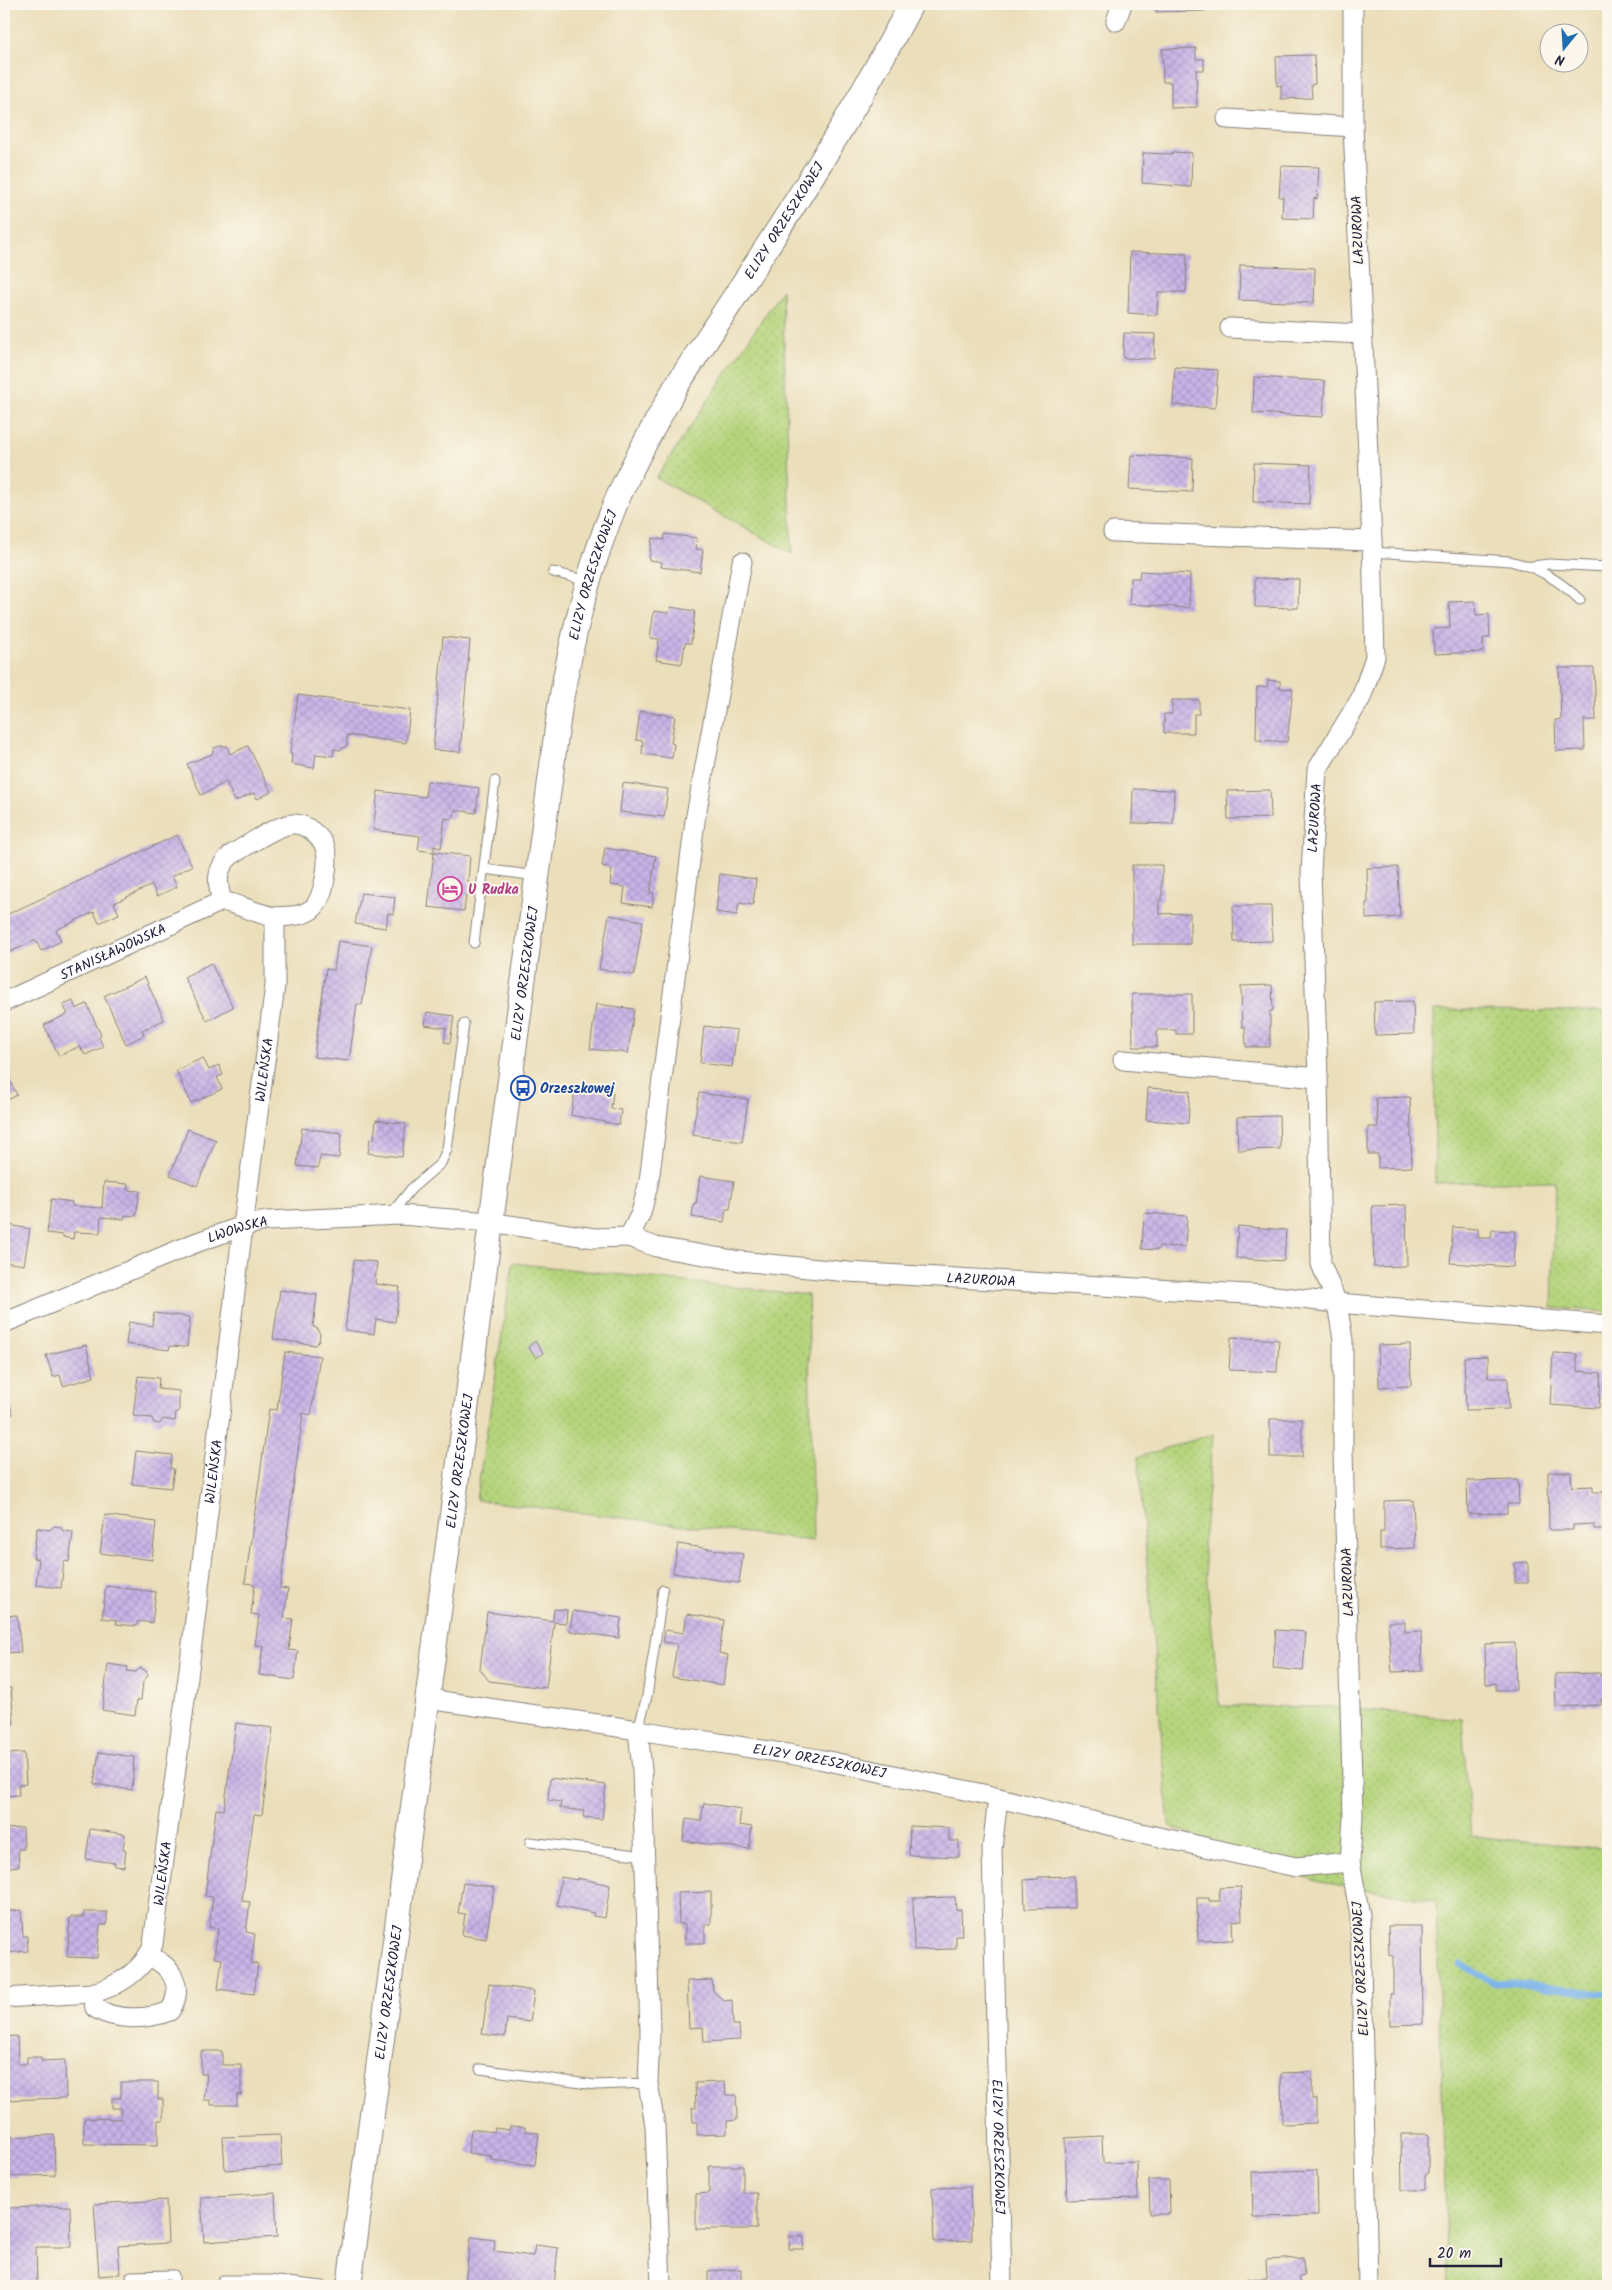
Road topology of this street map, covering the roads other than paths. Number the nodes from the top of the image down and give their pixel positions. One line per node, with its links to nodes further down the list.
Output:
1 (911, 4): 13 (street, ELIZY ORZESZKOWEJ)
2 (1353, 4): 4 (street, LAZUROWA)
3 (1227, 119): 4 (street)
4 (1353, 127): 6 (street, LAZUROWA)
5 (1230, 328): 6 (street)
6 (1362, 334): 8 (street, LAZUROWA)
7 (1113, 532): 8 (street)
8 (1372, 546): 10 (lane); 24 (street, LAZUROWA)
9 (742, 562): 28 (street)
10 (1532, 566): 11 (lane); 14 (lane)
11 (1608, 567)
12 (553, 572): 13 (lane)
13 (587, 582): 17 (street, ELIZY ORZESZKOWEJ)
14 (1580, 600)
15 (496, 781): 16 (lane)
16 (484, 869): 17 (lane); 20 (lane)
17 (538, 876): 26 (street, ELIZY ORZESZKOWEJ)
18 (222, 902): 19 (street); 19 (street); 21 (street, STANISŁAWOWSKA)
19 (275, 917): 27 (street, WILEŃSKA)
20 (474, 943)
21 (4, 1002)
22 (464, 1024): 25 (lane)
23 (1123, 1060): 24 (street)
24 (1318, 1078): 29 (street, LAZUROWA)
25 (389, 1216): 26 (street, LWOWSKA); 27 (street, LWOWSKA)
26 (490, 1222): 28 (street); 33 (street, ELIZY ORZESZKOWEJ)
27 (243, 1226): 30 (street, LWOWSKA); 39 (street, WILEŃSKA)
28 (629, 1237): 29 (street, LAZUROWA)
29 (1337, 1303): 31 (street, LAZUROWA); 38 (street, LAZUROWA)
30 (4, 1323)
31 (1608, 1325)
32 (663, 1590): 34 (lane)
33 (428, 1699): 34 (street, ELIZY ORZESZKOWEJ); 48 (street, ELIZY ORZESZKOWEJ)
34 (638, 1730): 35 (street, ELIZY ORZESZKOWEJ); 37 (street)
35 (998, 1798): 38 (street, ELIZY ORZESZKOWEJ); 50 (street, ELIZY ORZESZKOWEJ)
36 (530, 1842): 37 (lane)
37 (645, 1856): 43 (street)
38 (1350, 1862): 51 (street, ELIZY ORZESZKOWEJ)
39 (149, 1956): 40 (street); 40 (street)
40 (92, 1993): 41 (street)
41 (4, 1998)
42 (480, 2069): 43 (lane)
43 (648, 2083): 49 (street)
44 (130, 2276): 46 (lane)
45 (223, 2280): 47 (lane)
46 (174, 2286)
47 (323, 2286)
48 (349, 2286)
49 (661, 2286)
50 (1002, 2286)
51 (1368, 2286)

